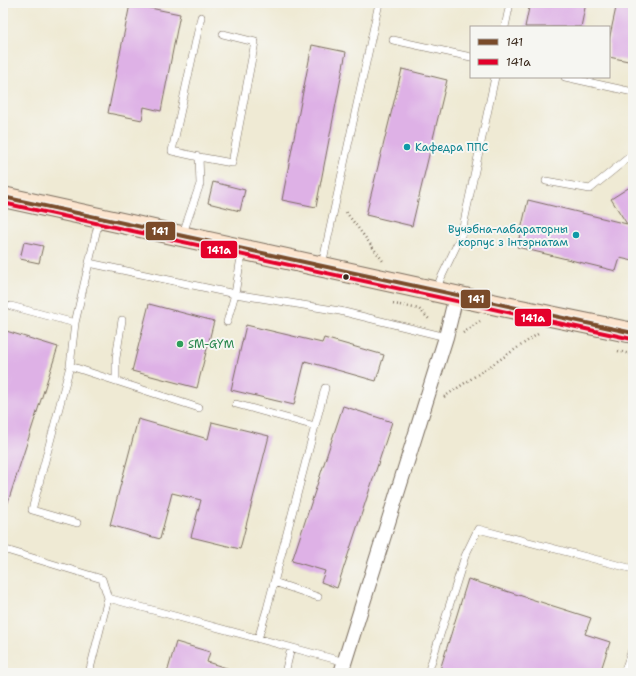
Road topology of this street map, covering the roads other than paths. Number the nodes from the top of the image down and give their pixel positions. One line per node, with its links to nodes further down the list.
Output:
1 (379, 3): 19 (lane)
2 (510, 3): 4 (lane)
3 (201, 17): 12 (lane)
4 (505, 26)
5 (223, 34): 12 (lane)
6 (393, 40): 7 (lane)
7 (470, 57)
8 (495, 78): 20 (lane)
9 (570, 78): 10 (lane)
10 (633, 92)
11 (633, 154): 13 (lane)
12 (199, 157): 16 (lane)
13 (546, 181)
14 (3, 197): 15 (street)
15 (100, 218): 16 (street); 18 (lane)
16 (182, 236): 17 (street)
17 (243, 249): 19 (street); 21 (lane)
18 (89, 263): 21 (lane); 26 (lane)
19 (321, 267): 20 (street)
20 (436, 292): 22 (street)
21 (235, 294): 25 (lane); 27 (lane)
22 (456, 296): 27 (street); 28 (street)
23 (11, 306): 26 (lane)
24 (122, 320): 30 (lane)
25 (227, 322)
26 (75, 323): 29 (lane)
27 (447, 333): 44 (street)
28 (633, 333)
29 (70, 366): 30 (lane); 35 (lane)
30 (116, 380): 33 (lane)
31 (325, 388): 34 (lane)
32 (236, 404): 34 (lane)
33 (199, 408)
34 (315, 426): 38 (lane)
35 (77, 523)
36 (3, 549): 40 (lane)
37 (633, 570): 47 (lane)
38 (274, 582): 39 (lane); 41 (lane)
39 (318, 597)
40 (108, 598): 41 (lane); 45 (lane)
41 (258, 639): 42 (lane)
42 (291, 648): 44 (lane); 46 (lane)
43 (633, 648): 48 (lane)
44 (343, 668)
45 (89, 673)
46 (285, 673)
47 (428, 673)
48 (624, 673)

